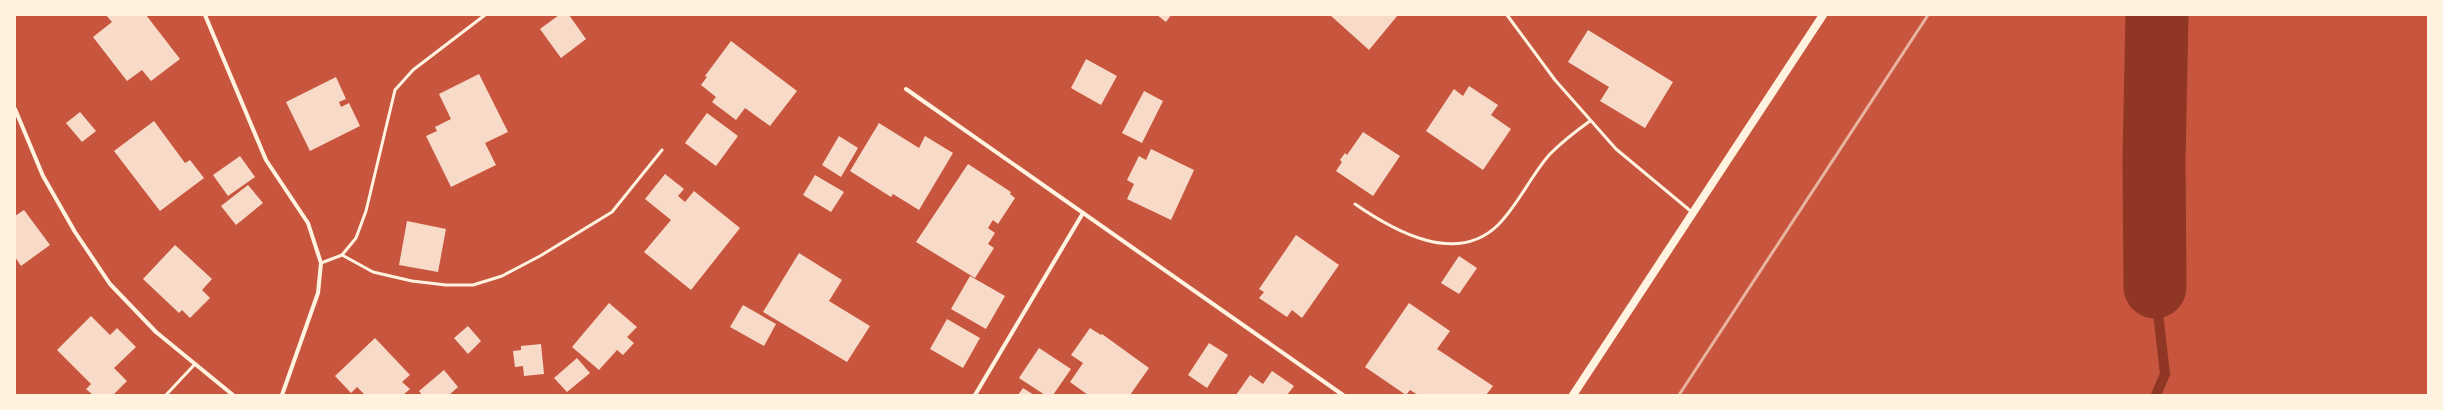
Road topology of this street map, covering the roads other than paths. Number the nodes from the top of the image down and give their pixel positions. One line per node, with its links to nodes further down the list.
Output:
1 (204, 15): 13 (street)
2 (485, 15): 12 (lane)
3 (1507, 15): 7 (lane)
4 (1823, 15): 10 (main road)
5 (906, 88): 11 (street)
6 (15, 109): 14 (street)
7 (1590, 121): 9 (lane); 10 (lane)
8 (662, 150): 12 (lane)
9 (1355, 204)
10 (1693, 212): 20 (main road)
11 (1083, 213): 18 (street); 19 (street)
12 (342, 255): 13 (lane)
13 (321, 263): 17 (street)
14 (195, 364): 15 (lane); 16 (street)
15 (166, 395)
16 (233, 395)
17 (282, 395)
18 (975, 395)
19 (1344, 395)
20 (1573, 395)

